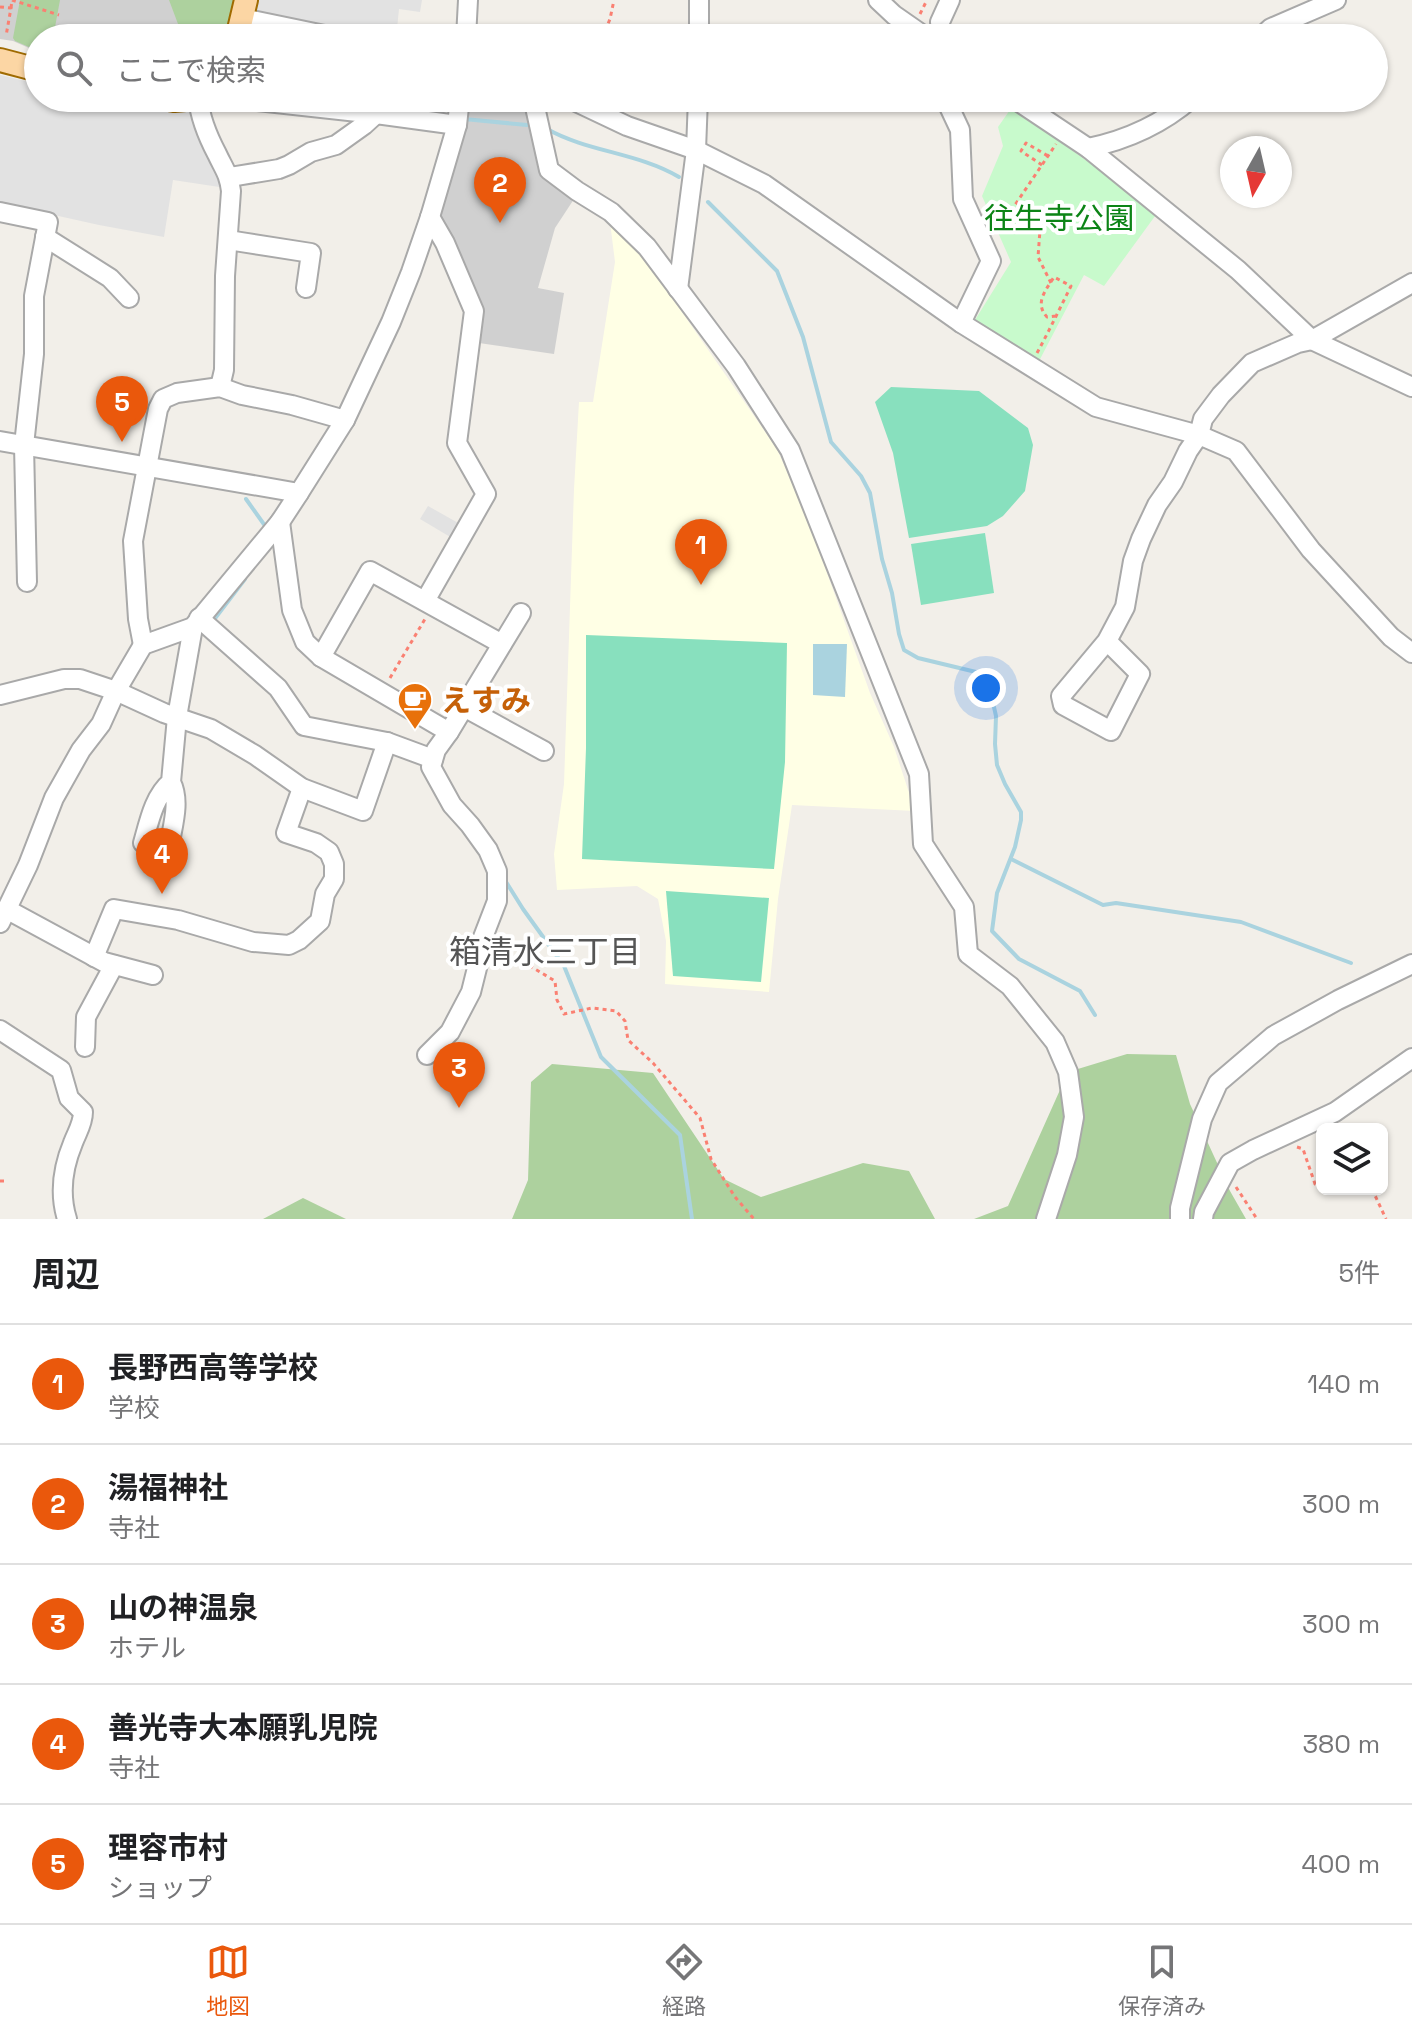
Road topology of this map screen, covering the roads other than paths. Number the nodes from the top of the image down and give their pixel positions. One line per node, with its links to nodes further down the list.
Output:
1 (468, 0): 9 (street)
2 (699, 0): 10 (street)
3 (878, 0): 11 (street)
4 (950, 0): 7 (street)
5 (1336, 0): 12 (street)
6 (242, 19): 8 (street)
7 (940, 22)
8 (268, 24)
9 (467, 24)
10 (699, 24)
11 (907, 24)
12 (1280, 24)
13 (0, 60): 14 (main road)
14 (24, 66)
15 (200, 112): 28 (street)
16 (358, 112): 24 (street)
17 (458, 112): 25 (street)
18 (536, 112): 35 (street)
19 (598, 112): 27 (street)
20 (697, 112): 27 (street)
21 (952, 112): 37 (street)
22 (1033, 112): 26 (street)
23 (1174, 112): 26 (street)
24 (376, 114): 25 (street); 28 (street)
25 (457, 125): 30 (street)
26 (1088, 148): 38 (street)
27 (696, 150): 35 (street); 37 (street)
28 (230, 177): 32 (street)
29 (0, 212): 31 (street)
30 (430, 217): 41 (street); 49 (street)
31 (45, 237): 36 (street); 44 (street)
32 (228, 240): 34 (street); 39 (street)
33 (1412, 283): 38 (street)
34 (306, 288)
35 (678, 289): 77 (street)
36 (129, 298)
37 (961, 323): 42 (street)
38 (1312, 340): 40 (street); 42 (street)
39 (220, 387): 41 (street); 45 (street)
40 (1412, 387)
41 (345, 420): 46 (street)
42 (1199, 435): 52 (street); 55 (street)
43 (0, 441): 44 (street)
44 (24, 445): 45 (street); 48 (street)
45 (148, 468): 46 (street); 54 (street)
46 (299, 493): 47 (street)
47 (280, 522): 51 (street); 56 (street)
48 (27, 582)
49 (429, 604): 53 (street); 56 (street)
50 (521, 613): 53 (street)
51 (196, 623): 54 (street); 60 (street); 62 (street)
52 (1107, 641): 52 (street)
53 (502, 644): 59 (street)
54 (143, 645): 57 (street)
55 (1412, 653)
56 (321, 657): 61 (street)
57 (116, 691): 58 (street); 60 (street); 67 (street)
58 (0, 695)
59 (464, 707): 61 (street); 63 (street)
60 (177, 717): 65 (street); 66 (street)
61 (449, 732): 64 (street)
62 (387, 742): 64 (street); 66 (street)
63 (544, 751)
64 (433, 759): 74 (street)
65 (171, 782)
66 (302, 788): 68 (street)
67 (4, 916): 68 (street)
68 (94, 957): 70 (street)
69 (1412, 964): 78 (street)
70 (114, 965): 71 (street); 73 (street)
71 (153, 975)
72 (0, 1030): 76 (street)
73 (85, 1047)
74 (427, 1055)
75 (1412, 1058): 79 (street)
76 (67, 1219)
77 (1046, 1219)
78 (1180, 1219)
79 (1203, 1219)

